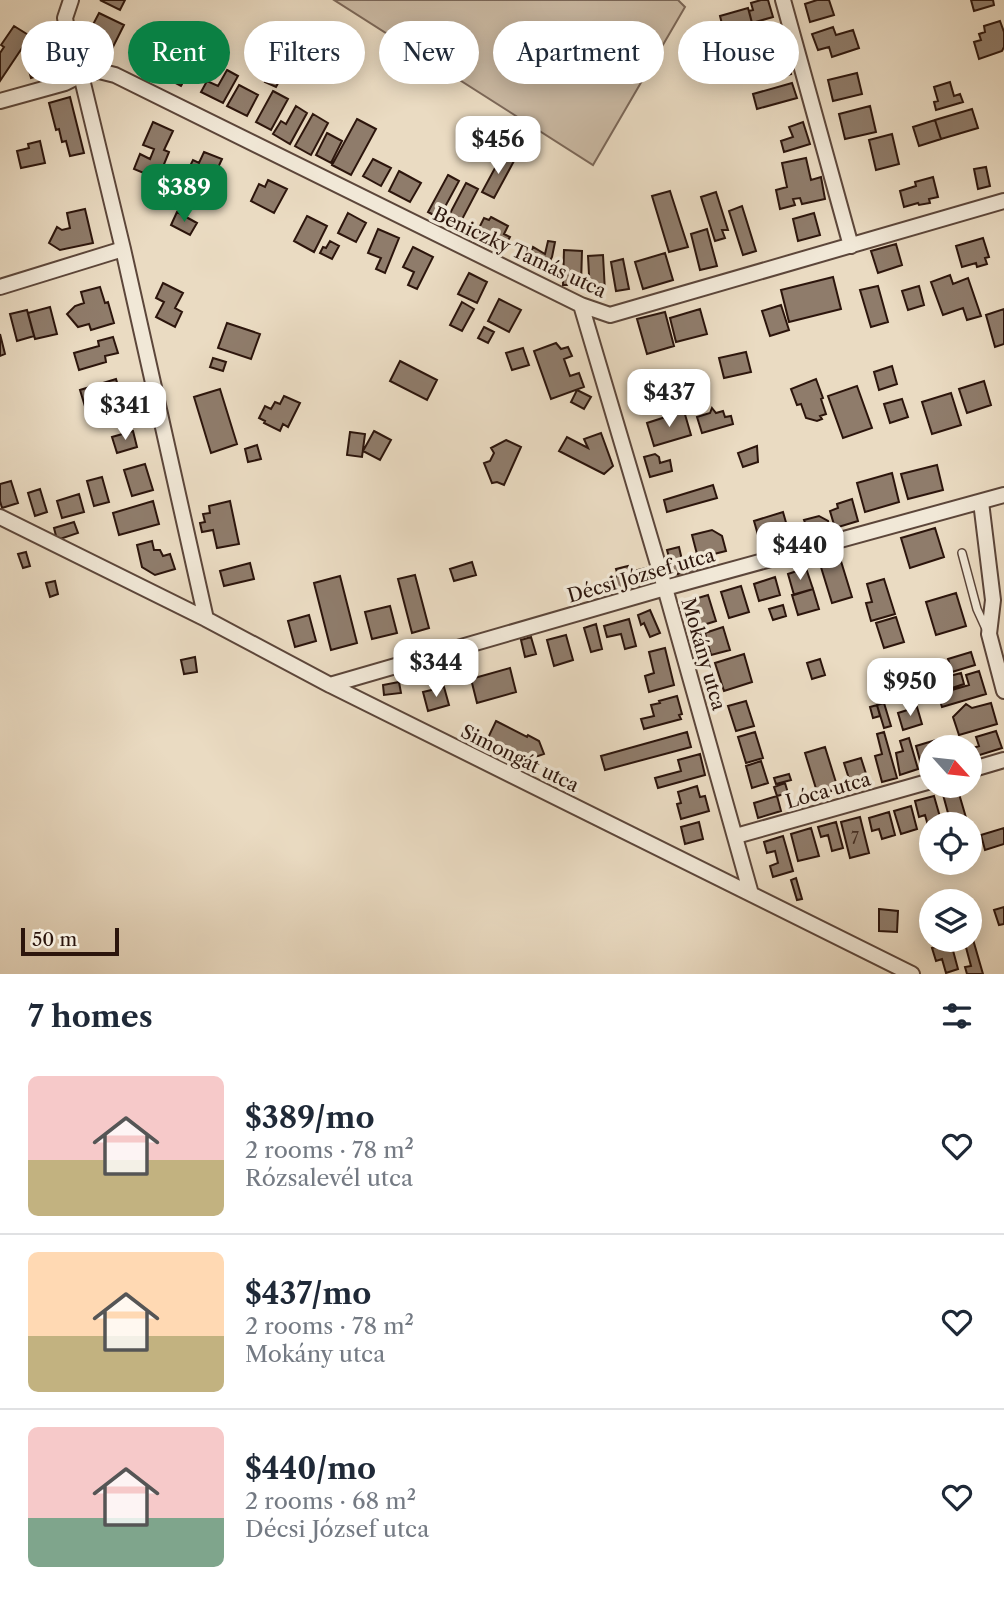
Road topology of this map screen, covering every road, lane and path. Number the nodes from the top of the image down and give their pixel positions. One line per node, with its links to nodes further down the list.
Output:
1 (71, 0): 3 (street)
2 (783, 0): 9 (street)
3 (66, 21)
4 (114, 75): 12 (street, Beniczky Tamás utca)
5 (62, 84): 7 (street)
6 (83, 84): 10 (street)
7 (0, 102)
8 (1004, 201): 9 (street, Beniczky Tamás utca)
9 (850, 246): 12 (street, Beniczky Tamás utca)
10 (123, 249): 11 (street); 18 (street)
11 (0, 287)
12 (581, 305): 17 (street, Mokány utca)
13 (1004, 495): 14 (street, Décsi József utca)
14 (981, 502): 17 (street, Décsi József utca); 19 (street)
15 (0, 517): 18 (street, Simongát utca)
16 (962, 553): 19 (lane)
17 (665, 588): 20 (street, Décsi József utca); 25 (street, Mokány utca)
18 (206, 619): 20 (street, Simongát utca)
19 (989, 634): 21 (street)
20 (330, 685): 26 (street, Simongát utca)
21 (1004, 691)
22 (1004, 760): 23 (street)
23 (982, 766)
24 (919, 784): 25 (street, Lóca utca)
25 (736, 836): 26 (street, Mokány utca)
26 (751, 894): 27 (street, Simongát utca)
27 (912, 974)

